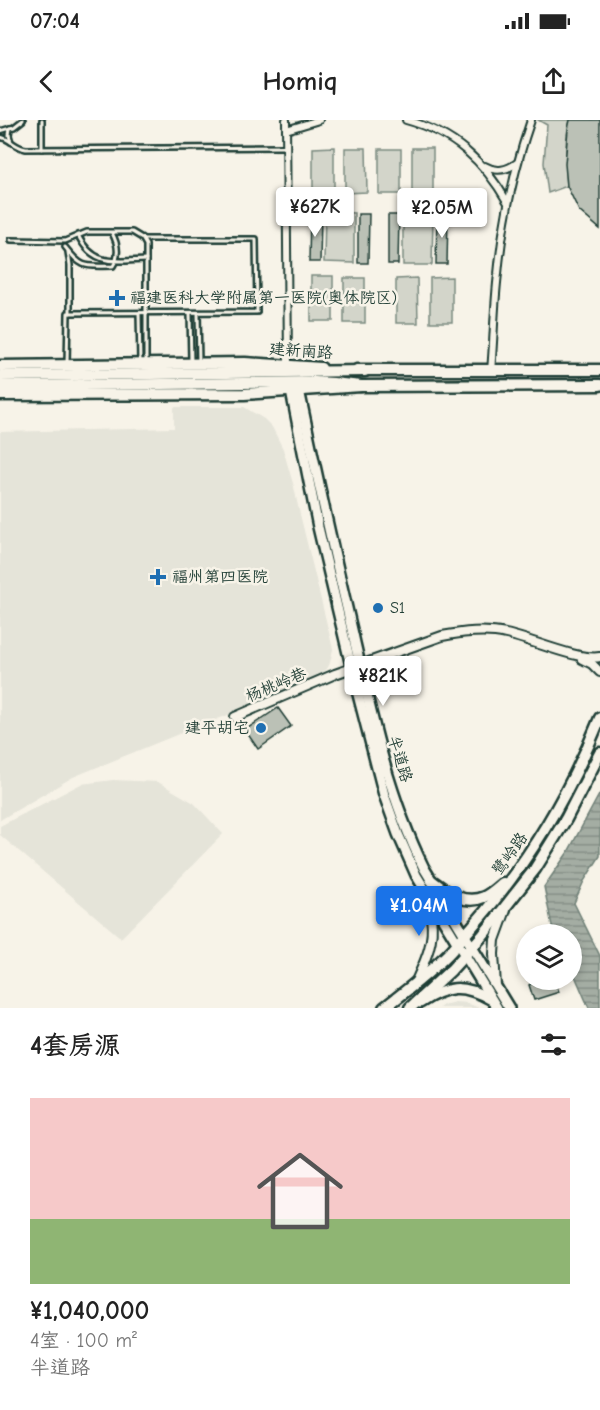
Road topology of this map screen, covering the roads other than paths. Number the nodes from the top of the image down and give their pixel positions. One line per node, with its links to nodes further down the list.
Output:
1 (23, 120): 7 (lane)
2 (42, 120): 13 (lane)
3 (286, 120): 8 (street)
4 (319, 120): 8 (street)
5 (406, 120): 15 (street)
6 (531, 120): 14 (street)
7 (10, 128): 9 (lane); 11 (lane)
8 (286, 130): 12 (street)
9 (0, 131)
10 (0, 136): 11 (lane)
11 (12, 144): 13 (lane)
12 (286, 147): 13 (lane); 32 (street)
13 (42, 149)
14 (518, 162): 15 (street); 16 (street)
15 (482, 165): 16 (street)
16 (508, 203): 35 (street)
17 (112, 232): 18 (lane); 19 (lane); 24 (lane)
18 (78, 234): 21 (lane); 24 (lane)
19 (143, 239): 23 (lane); 29 (lane)
20 (11, 240): 21 (lane)
21 (59, 241): 22 (lane)
22 (66, 247): 24 (lane); 25 (lane)
23 (146, 260): 24 (lane); 27 (lane)
24 (116, 261)
25 (70, 313): 26 (lane); 34 (lane)
26 (139, 313): 27 (lane); 30 (lane)
27 (146, 313): 28 (lane); 30 (lane)
28 (190, 313): 29 (lane); 31 (lane)
29 (198, 313): 31 (lane)
30 (143, 364): 31 (main road, 建新南路); 34 (main road, 建新南路)
31 (195, 364): 32 (main road, 建新南路)
32 (288, 365): 37 (main road, 建新南路)
33 (0, 366): 34 (main road, 建新南路)
34 (67, 366)
35 (491, 370): 36 (main road, 建新南路); 37 (main road, 建新南路)
36 (600, 370)
37 (365, 371): 38 (main road)
38 (0, 376)
39 (600, 385): 41 (main road)
40 (0, 386): 41 (main road)
41 (361, 386): 42 (main road)
42 (295, 391): 43 (main road); 46 (main road, 半道路)
43 (0, 395)
44 (570, 653): 45 (street); 46 (street, 杨桃岭巷); 47 (street)
45 (600, 657)
46 (356, 667): 48 (street, 杨桃岭巷); 52 (main road, 半道路)
47 (600, 672)
48 (235, 717)
49 (600, 718): 51 (main road, 鹭岭路)
50 (600, 753): 53 (main road, 鹭岭路)
51 (518, 871): 52 (main road); 54 (main road, 鹭岭路)
52 (428, 886): 54 (main road, 半道路); 56 (street)
53 (508, 905): 55 (main road, 鹭岭路); 57 (street)
54 (461, 939): 55 (main road, 半道路); 56 (main road, 鹭岭路)
55 (468, 951): 57 (main road, 半道路); 58 (main road, 半道路); 60 (main road, 鹭岭路)
56 (415, 984): 59 (main road, 鹭岭路)
57 (496, 987): 61 (main road, 半道路)
58 (495, 1004): 60 (main road)
59 (384, 1008)
60 (412, 1008)
61 (509, 1008)

